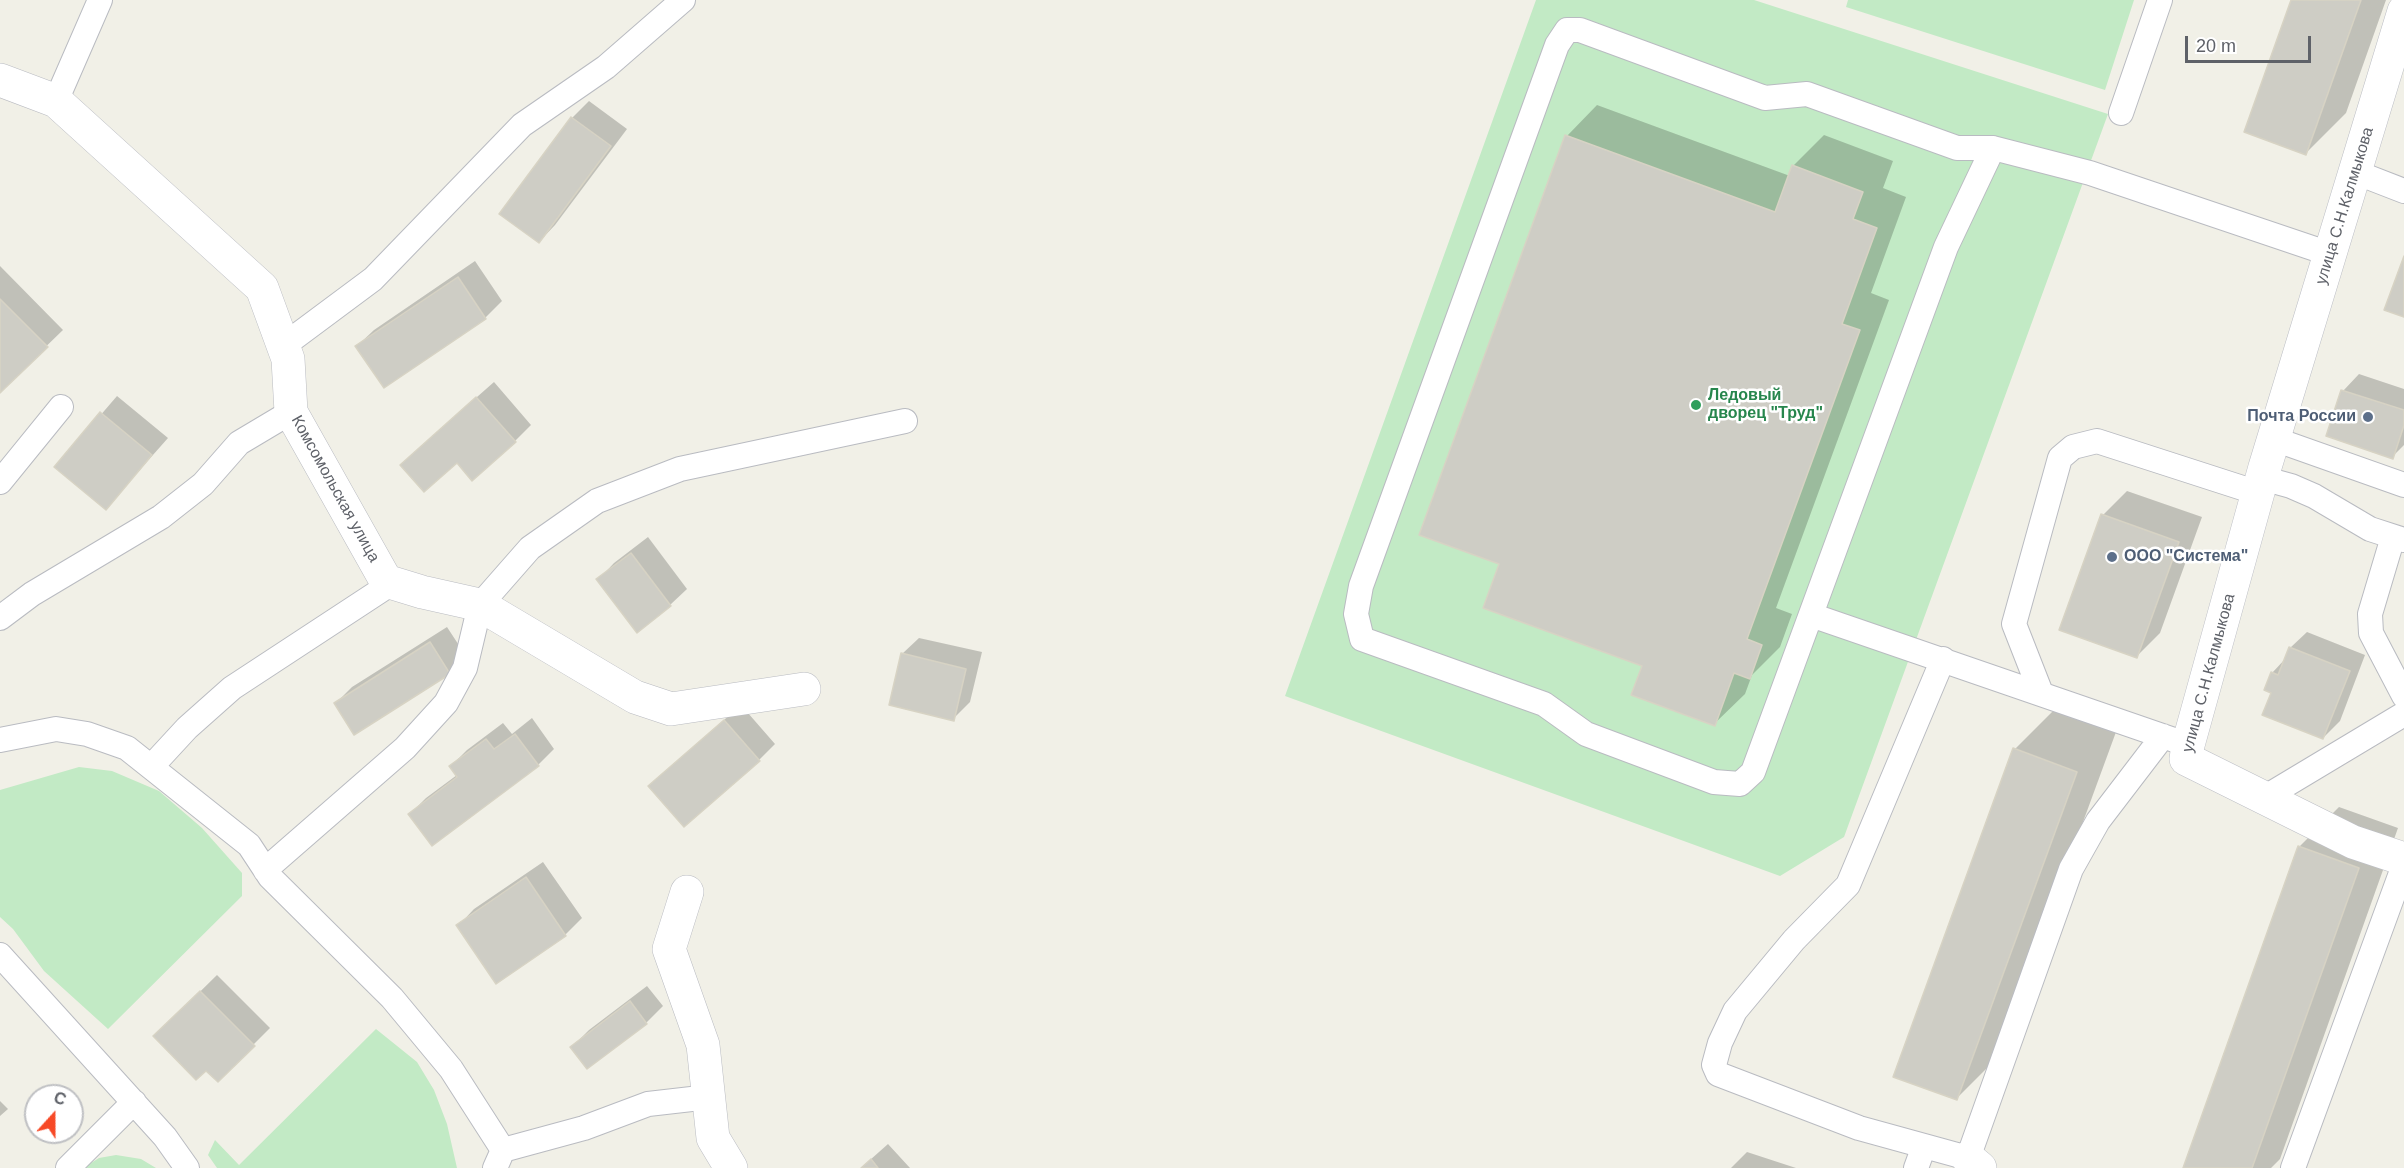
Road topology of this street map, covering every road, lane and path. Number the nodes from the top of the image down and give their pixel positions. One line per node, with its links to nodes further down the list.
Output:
1 (100, 0): 6 (lane)
2 (683, 0): 12 (lane)
3 (2160, 0): 7 (lane)
4 (2404, 11): 9 (street, улица С.Н.Калмыкова)
5 (0, 80): 6 (street, Комсомольская улица)
6 (56, 101): 12 (street, Комсомольская улица)
7 (2121, 113)
8 (1993, 148): 11 (lane); 23 (lane); 23 (lane)
9 (2355, 172): 10 (lane); 11 (street, улица С.Н.Калмыкова)
10 (2404, 191)
11 (2330, 254): 16 (street, улица С.Н.Калмыкова)
12 (284, 346): 14 (street, Комсомольская улица)
13 (61, 407): 17 (lane)
14 (291, 412): 21 (street, Комсомольская улица); 24 (lane)
15 (905, 421): 22 (lane)
16 (2274, 439): 18 (lane); 19 (street, улица С.Н.Калмыкова)
17 (0, 482)
18 (2404, 484)
19 (2260, 485): 20 (lane); 27 (lane); 31 (street, улица С.Н.Калмыкова)
20 (2399, 538): 28 (lane)
21 (392, 583): 22 (street); 32 (lane)
22 (480, 605): 26 (street); 36 (lane)
23 (1811, 615): 25 (lane)
24 (0, 618)
25 (1943, 659): 27 (lane); 41 (lane)
26 (804, 689)
27 (2041, 693): 31 (lane)
28 (2404, 696)
29 (2404, 714): 33 (lane)
30 (0, 740): 32 (lane)
31 (2175, 740): 33 (street, улица С.Н.Калмыкова); 43 (lane)
32 (151, 767): 36 (lane)
33 (2264, 798): 34 (street, улица С.Н.Калмыкова)
34 (2404, 859)
35 (2404, 865): 47 (lane)
36 (265, 870): 42 (lane)
37 (687, 892): 39 (street)
38 (0, 956): 40 (lane)
39 (709, 1097): 42 (lane); 46 (street)
40 (134, 1102): 44 (lane); 45 (lane)
41 (1920, 1157): 43 (lane)
42 (499, 1159)
43 (1974, 1163)
44 (68, 1168)
45 (188, 1168)
46 (731, 1168)
47 (2293, 1168)

